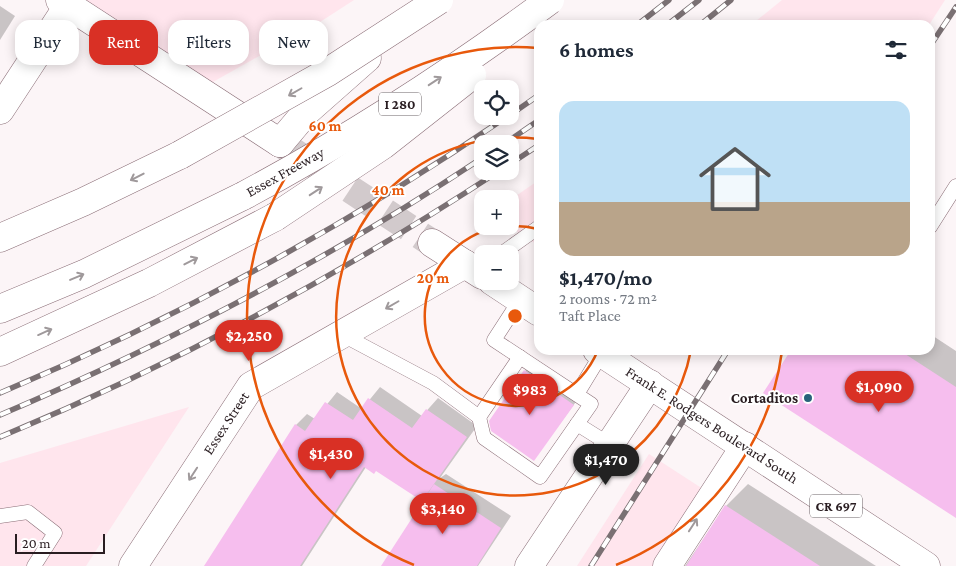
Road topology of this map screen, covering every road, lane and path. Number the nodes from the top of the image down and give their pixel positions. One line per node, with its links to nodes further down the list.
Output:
1 (434, 0): 5 (main road)
2 (439, 0): 12 (main road, one-way to 12, bridge)
3 (550, 0): 19 (main road, Essex Freeway / I 280, one-way to 3, bridge)
4 (557, 0): 7 (main road, one-way to 4, bridge)
5 (67, 2): 8 (main road)
6 (534, 20): 21 (main road, one-way to 6, bridge)
7 (535, 20)
8 (0, 110)
9 (956, 186): 10 (lane)
10 (935, 219)
11 (534, 231): 14 (lane)
12 (0, 238)
13 (432, 243): 15 (main road)
14 (514, 245)
15 (474, 268)
16 (474, 275): 20 (main road, Essex Street, one-way to 20)
17 (506, 290): 18 (main road)
18 (529, 306): 24 (lane)
19 (0, 309)
20 (341, 334): 27 (lane); 35 (main road, Essex Street, one-way to 35)
21 (0, 352)
22 (598, 355): 26 (lane)
23 (605, 355): 25 (main road, Frank E. Rodgers Boulevard South / CR 697)
24 (520, 357): 26 (lane); 27 (lane)
25 (650, 384): 31 (main road); 32 (main road, Frank E. Rodgers Boulevard South / CR 697)
26 (577, 394): 28 (lane)
27 (479, 417): 30 (lane)
28 (577, 424): 30 (lane); 31 (lane)
29 (554, 433): 30 (lane)
30 (566, 442)
31 (609, 444): 36 (main road)
32 (745, 446): 37 (main road, one-way to 32); 38 (main road, Frank E. Rodgers Boulevard South / CR 697)
33 (0, 516): 34 (lane)
34 (34, 566)
35 (133, 566)
36 (528, 566)
37 (667, 566)
38 (926, 566)

